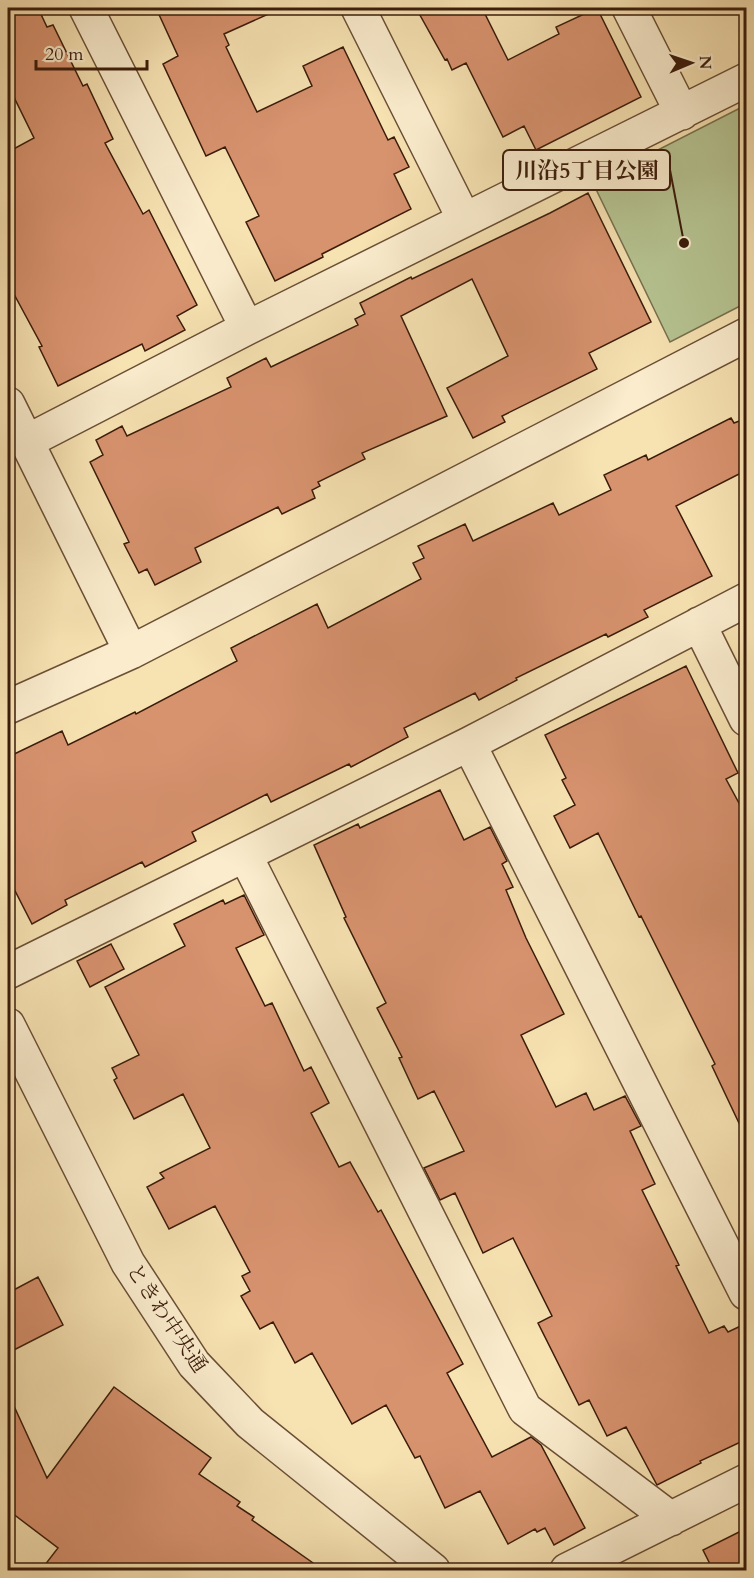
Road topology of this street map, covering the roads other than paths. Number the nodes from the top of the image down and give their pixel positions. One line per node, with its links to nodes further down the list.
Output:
1 (86, 8): 7 (street)
2 (358, 8): 6 (street)
3 (629, 8): 5 (street)
4 (747, 80): 5 (street)
5 (682, 113): 6 (street)
6 (464, 219): 7 (street)
7 (248, 328): 10 (street)
8 (747, 335): 13 (street)
9 (8, 404): 10 (street)
10 (26, 442): 13 (street)
11 (747, 600): 12 (street)
12 (699, 624): 15 (street); 16 (street)
13 (131, 652): 14 (street)
14 (8, 707)
15 (747, 719)
16 (469, 744): 17 (street); 20 (street)
17 (246, 855): 18 (street); 22 (street)
18 (8, 972)
19 (8, 1025): 23 (street, ときわ中央通)
20 (747, 1293)
21 (747, 1481): 22 (street)
22 (671, 1519): 24 (street)
23 (433, 1570)
24 (567, 1570)

